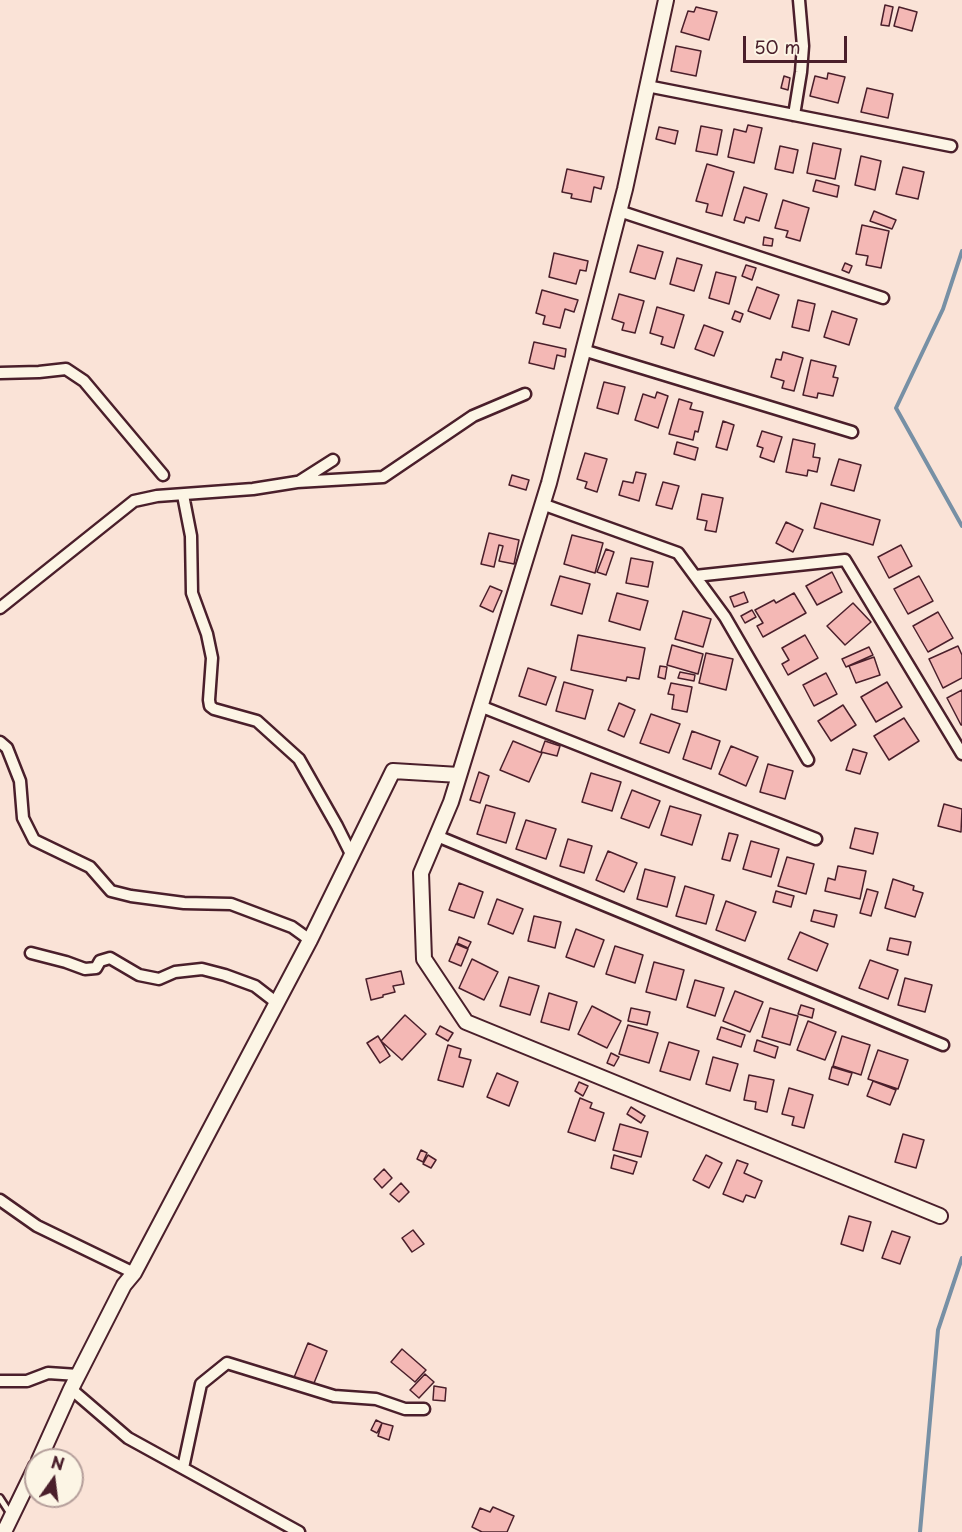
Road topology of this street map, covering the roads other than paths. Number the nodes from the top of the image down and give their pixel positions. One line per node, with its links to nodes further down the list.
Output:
1 (666, 0): 3 (street)
2 (799, 0): 4 (street)
3 (647, 86): 4 (street); 6 (street)
4 (794, 115): 5 (street)
5 (951, 146)
6 (619, 211): 7 (street); 8 (street)
7 (883, 298)
8 (583, 350): 11 (street); 16 (street)
9 (0, 373): 13 (street)
10 (525, 394): 14 (street)
11 (852, 432)
12 (333, 460): 14 (street)
13 (164, 475)
14 (297, 482): 15 (street)
15 (183, 495): 18 (street); 26 (street)
16 (542, 504): 17 (street); 19 (street)
17 (695, 576): 21 (street); 22 (street)
18 (0, 608)
19 (480, 706): 23 (street); 25 (street)
20 (0, 742): 27 (street)
21 (962, 754)
22 (808, 760)
23 (459, 775): 24 (street); 26 (street)
24 (437, 836): 30 (street); 32 (street)
25 (816, 839)
26 (352, 856): 27 (street)
27 (310, 940): 29 (street)
28 (31, 953): 29 (street)
29 (277, 1003): 33 (street)
30 (943, 1045)
31 (0, 1200): 33 (street)
32 (940, 1216)
33 (134, 1273): 34 (street)
34 (78, 1375): 35 (street); 36 (street)
35 (0, 1381)
36 (71, 1389): 38 (street); 39 (street)
37 (424, 1409): 39 (street)
38 (44, 1448)
39 (183, 1468): 44 (street)
40 (24, 1492): 42 (street)
41 (0, 1498): 42 (lane)
42 (12, 1517): 43 (street)
43 (4, 1532)
44 (299, 1532)

